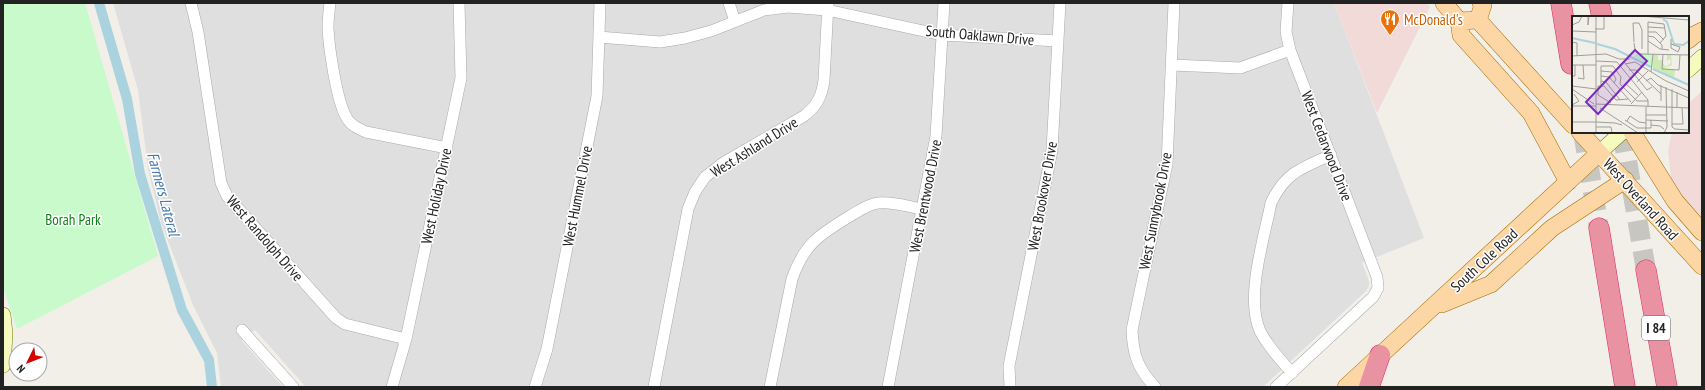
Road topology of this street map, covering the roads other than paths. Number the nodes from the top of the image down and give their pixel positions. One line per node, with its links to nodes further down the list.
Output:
1 (191, 3): 49 (street, West Randolph Drive)
2 (330, 3): 35 (street)
3 (459, 3): 35 (street, West Holiday Drive)
4 (600, 3): 23 (street, West Hummel Drive)
5 (729, 3): 18 (street)
6 (944, 3): 22 (street, West Brentwood Drive)
7 (1060, 3): 25 (street, West Brookover Drive)
8 (1174, 3): 29 (street, West Sunnybrook Drive)
9 (1288, 3): 26 (street, West Cedarwood Drive)
10 (1444, 3): 20 (main road)
11 (1481, 3): 19 (main road)
12 (1561, 3): 28 (highway)
13 (1599, 3): 16 (highway)
14 (1604, 3): 17 (highway)
15 (828, 6): 18 (street, South Oaklawn Drive); 22 (street, South Oaklawn Drive); 56 (street, West Ashland Drive)
16 (1602, 16)
17 (1602, 16)
18 (734, 20): 23 (street, South Oaklawn Drive)
19 (1478, 20): 20 (main road); 31 (main road)
20 (1459, 21): 39 (main road)
21 (1702, 31): 24 (main road)
22 (942, 35): 25 (street, South Oaklawn Drive); 40 (street, West Brentwood Drive)
23 (598, 37): 55 (street, West Hummel Drive)
24 (1689, 39)
25 (1058, 41): 59 (street, West Brookover Drive)
26 (1290, 50): 29 (street); 37 (street, West Cedarwood Drive)
27 (1702, 57): 30 (main road)
28 (1571, 64)
29 (1172, 66): 60 (street, West Sunnybrook Drive)
30 (1689, 69)
31 (1572, 124)
32 (1581, 133): 36 (main road, West Overland Road)
33 (1621, 133): 36 (main road, South Cole Road)
34 (1633, 133): 42 (main road)
35 (447, 148): 49 (street, West Holiday Drive)
36 (1599, 153): 38 (main road, West Overland Road); 39 (main road, South Cole Road)
37 (1331, 155): 52 (street, West Cedarwood Drive); 52 (street)
38 (1625, 180): 43 (main road, West Overland Road); 45 (main road)
39 (1568, 182): 45 (main road, South Cole Road)
40 (923, 209): 57 (street); 58 (street, West Brentwood Drive)
41 (1599, 228): 47 (highway)
42 (1702, 232)
43 (1702, 266)
44 (1646, 270): 66 (highway, I 84)
45 (1433, 308): 50 (main road, South Cole Road)
46 (3, 314): 51 (main road)
47 (1613, 317): 64 (highway); 65 (highway)
48 (242, 330): 53 (street)
49 (406, 340): 54 (street, West Holiday Drive)
50 (1380, 355): 62 (main road, South Cole Road); 63 (highway)
51 (3, 365)
52 (1292, 373): 61 (street)
53 (293, 387)
54 (392, 387)
55 (535, 387)
56 (654, 387)
57 (770, 387)
58 (888, 387)
59 (1010, 387)
60 (1155, 387)
61 (1276, 387)
62 (1346, 387)
63 (1369, 387)
64 (1612, 387)
65 (1625, 387)
66 (1666, 387)

